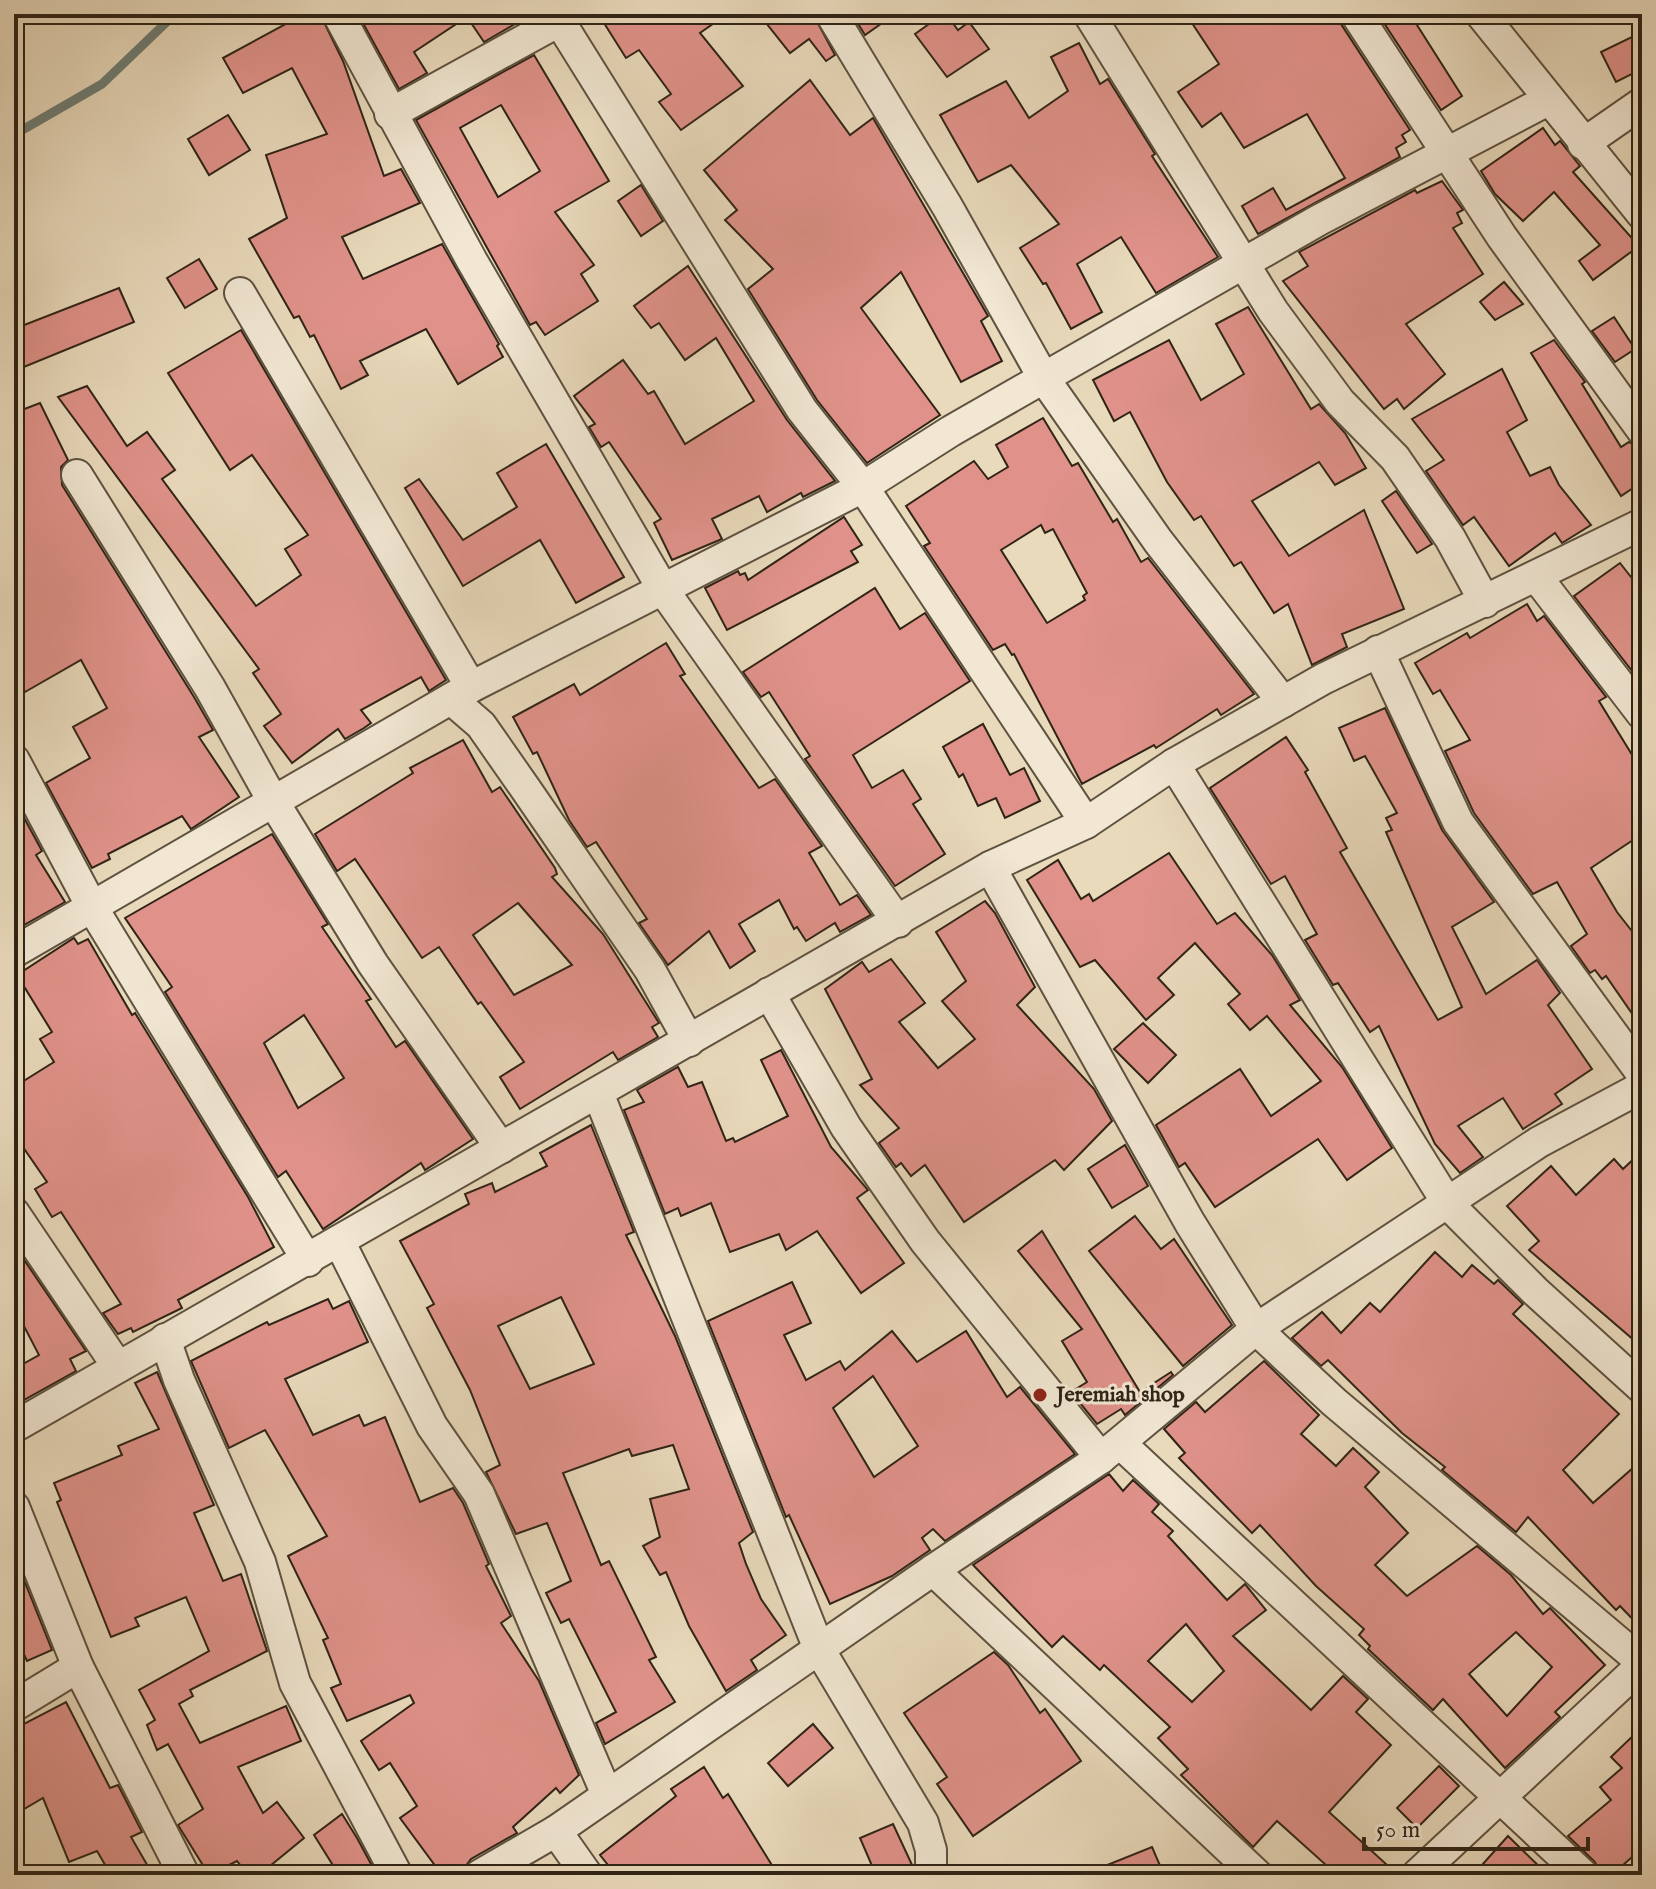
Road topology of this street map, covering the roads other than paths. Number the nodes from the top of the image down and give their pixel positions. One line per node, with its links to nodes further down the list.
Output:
1 (338, 14): 9 (street)
2 (831, 14): 15 (street)
3 (1089, 14): 13 (street)
4 (1356, 14): 11 (street)
5 (1481, 14): 7 (street)
6 (557, 18): 9 (street); 18 (street)
7 (1548, 100): 10 (street); 11 (street)
8 (1642, 103): 10 (street)
9 (390, 114): 21 (street)
10 (1583, 144): 12 (street)
11 (1445, 151): 13 (street); 16 (street)
12 (1642, 214)
13 (1244, 263): 15 (street); 22 (street)
14 (240, 293): 24 (street)
15 (1043, 377): 18 (street); 25 (street)
16 (1642, 430)
17 (77, 475): 29 (street)
18 (863, 487): 21 (street); 30 (street)
19 (1642, 524): 20 (street)
20 (1536, 576): 22 (street); 26 (street)
21 (664, 591): 24 (street); 33 (street)
22 (1485, 602): 23 (street)
23 (1378, 651): 25 (street); 37 (street)
24 (461, 693): 29 (street); 36 (street)
25 (1283, 702): 28 (street)
26 (1642, 714)
27 (14, 760): 32 (street)
28 (1174, 764): 30 (street); 41 (street)
29 (273, 801): 32 (street); 40 (street)
30 (1086, 823): 31 (street)
31 (990, 867): 33 (street); 45 (street)
32 (92, 907): 34 (street); 44 (street)
33 (898, 922): 35 (street)
34 (14, 952)
35 (769, 993): 36 (street); 50 (street)
36 (689, 1041): 39 (street)
37 (1642, 1074)
38 (1642, 1087): 41 (street)
39 (598, 1093): 40 (street); 53 (street)
40 (501, 1148): 43 (street)
41 (1448, 1204): 45 (street); 48 (street)
42 (14, 1213): 47 (street)
43 (339, 1241): 44 (street); 57 (street)
44 (308, 1261): 46 (street)
45 (1256, 1329): 50 (street); 54 (street)
46 (165, 1339): 47 (street); 61 (street)
47 (118, 1367): 49 (street)
48 (1642, 1388)
49 (14, 1427)
50 (1111, 1451): 52 (street); 58 (street)
51 (14, 1507): 55 (street)
52 (933, 1570): 53 (street); 65 (street)
53 (819, 1649): 57 (street); 64 (street)
54 (1642, 1664): 58 (street)
55 (78, 1667): 56 (street); 60 (street)
56 (14, 1706)
57 (607, 1795): 59 (street)
58 (1500, 1795): 66 (street); 67 (street)
59 (556, 1831): 62 (street); 63 (street)
60 (184, 1875)
61 (397, 1875)
62 (480, 1875)
63 (587, 1875)
64 (931, 1875)
65 (1257, 1875)
66 (1417, 1875)
67 (1583, 1875)

